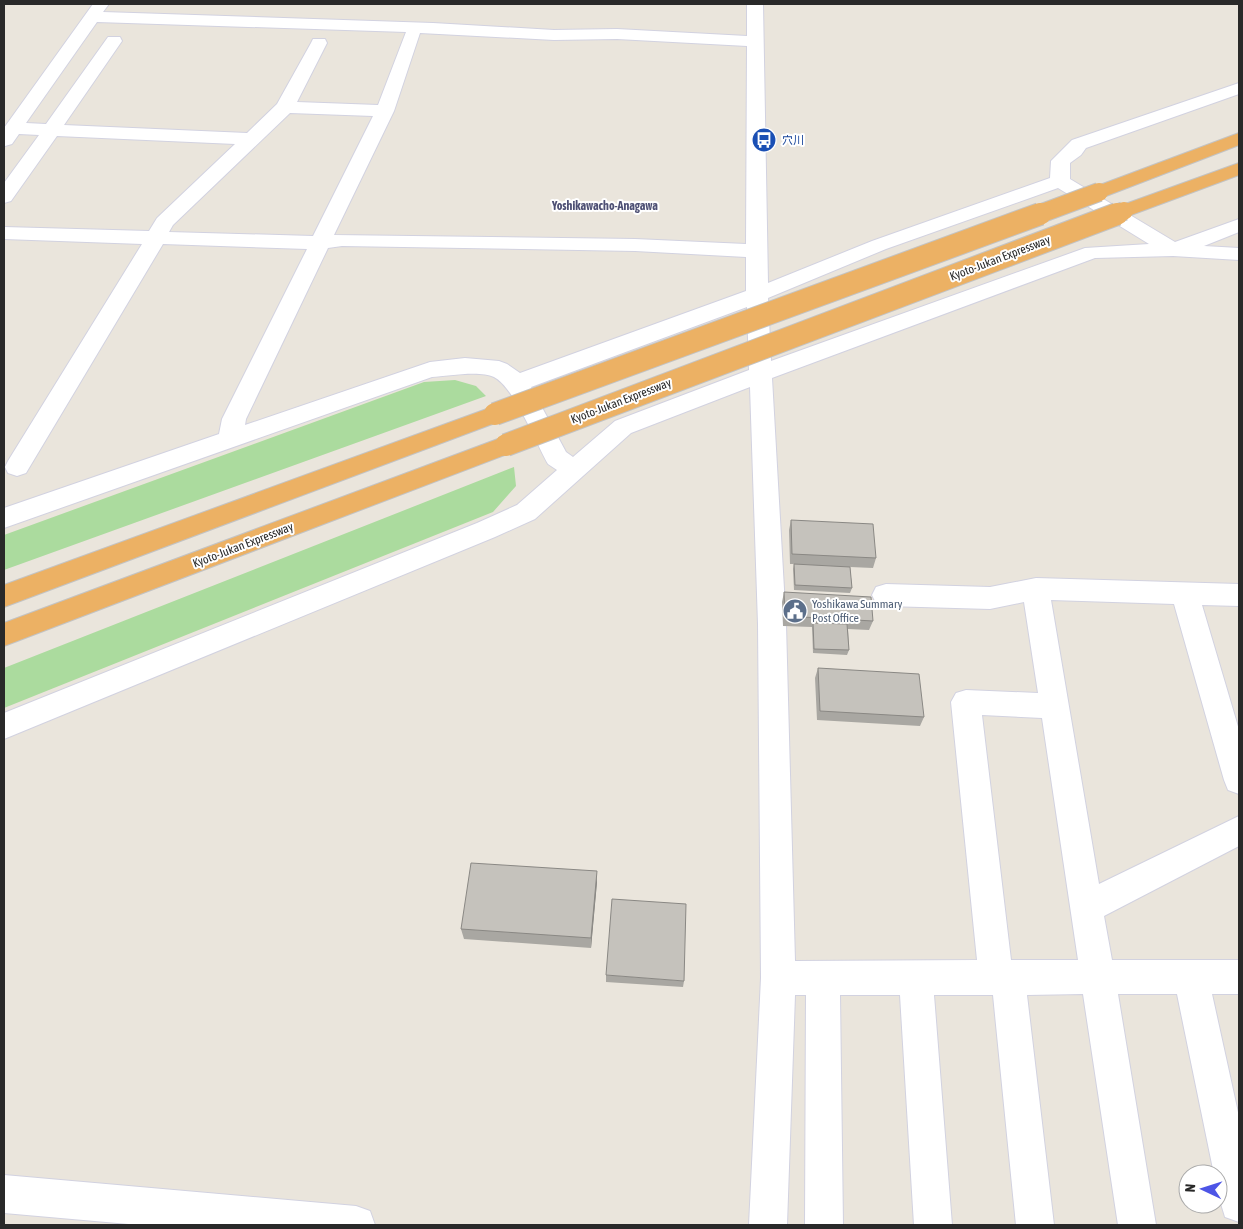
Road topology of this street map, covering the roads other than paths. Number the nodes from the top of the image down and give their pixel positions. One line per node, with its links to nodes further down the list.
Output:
1 (755, 4): 4 (street)
2 (97, 10): 4 (street); 11 (street)
3 (413, 34): 9 (street)
4 (755, 41): 22 (street)
5 (114, 42): 10 (street)
6 (319, 43): 8 (street)
7 (1239, 88): 15 (street)
8 (285, 107): 9 (street); 12 (street)
9 (385, 111): 20 (street)
10 (52, 130): 11 (street); 12 (street); 16 (street)
11 (9, 135)
12 (252, 138): 19 (street)
13 (1239, 139): 35 (highway, bridge)
14 (1239, 169): 36 (highway, Kyoto-Jukan Expressway, bridge)
15 (1060, 181): 21 (street); 24 (street)
16 (4, 197)
17 (1239, 225): 21 (street)
18 (4, 233): 19 (street)
19 (156, 238): 20 (street); 28 (street)
20 (322, 243): 22 (street); 27 (street)
21 (1173, 250): 23 (street); 25 (street)
22 (757, 251): 24 (street)
23 (1239, 254)
24 (757, 295): 25 (street); 26 (street)
25 (760, 374): 29 (street); 44 (street)
26 (516, 383): 27 (street); 29 (street)
27 (230, 439): 30 (street)
28 (17, 467)
29 (575, 470): 38 (street)
30 (4, 518)
31 (1036, 589): 32 (street); 33 (street); 37 (street)
32 (1185, 593): 34 (street); 39 (street)
33 (886, 595)
34 (1239, 595)
35 (4, 596)
36 (4, 635)
37 (1055, 706): 41 (street); 47 (street)
38 (4, 726)
39 (1239, 780)
40 (1238, 836): 41 (street)
41 (1086, 908): 48 (street)
42 (1191, 977): 43 (street); 48 (street); 50 (street)
43 (1239, 977)
44 (778, 978): 45 (street); 52 (street)
45 (823, 978): 46 (street); 53 (street)
46 (916, 978): 47 (street); 54 (street)
47 (1002, 978): 48 (street); 55 (street)
48 (1097, 978): 56 (street)
49 (4, 1194): 51 (street)
50 (1239, 1203)
51 (356, 1225)
52 (768, 1225)
53 (824, 1225)
54 (933, 1225)
55 (1034, 1225)
56 (1137, 1225)

